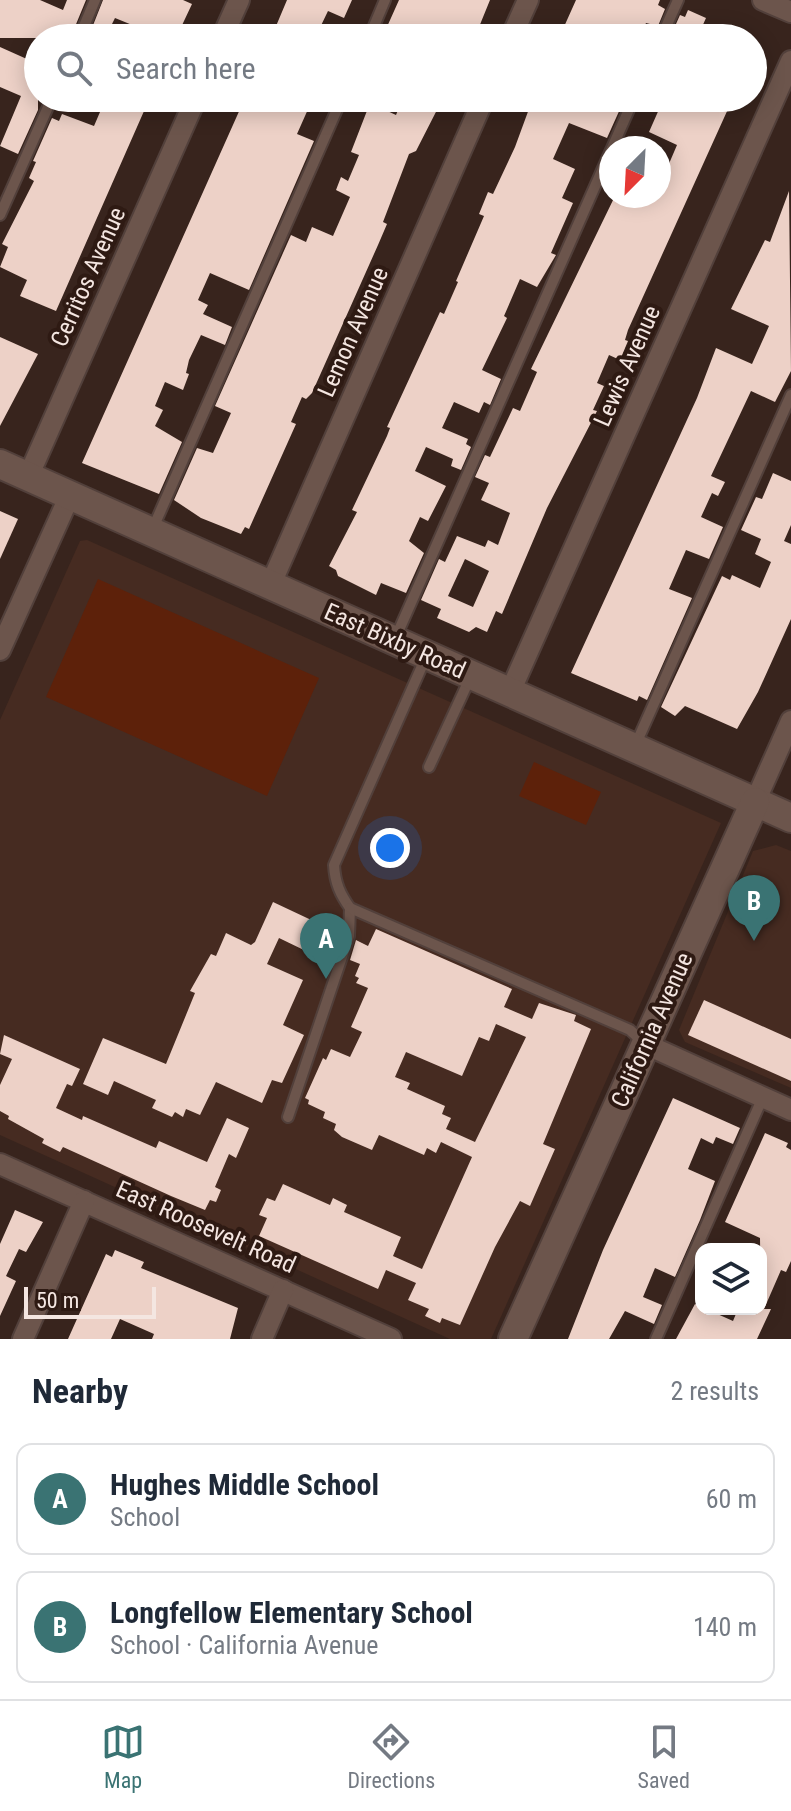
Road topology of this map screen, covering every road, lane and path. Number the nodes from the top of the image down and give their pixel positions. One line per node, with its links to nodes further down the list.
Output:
1 (95, 0): 8 (lane)
2 (239, 0): 9 (street)
3 (385, 0): 10 (lane)
4 (528, 0): 11 (street)
5 (678, 0): 12 (lane)
6 (763, 0): 7 (street)
7 (791, 12)
8 (85, 24)
9 (228, 24)
10 (375, 24)
11 (517, 24)
12 (667, 24)
13 (791, 61): 33 (street, Lewis Avenue)
14 (45, 112): 21 (lane)
15 (190, 112): 25 (street, Cerritos Avenue)
16 (336, 112): 27 (lane)
17 (478, 112): 28 (street, Lemon Avenue)
18 (628, 112): 19 (lane)
19 (618, 136)
20 (599, 178): 29 (lane)
21 (5, 189): 22 (lane)
22 (0, 215)
23 (791, 395): 35 (lane)
24 (0, 464): 25 (street, East Bixby Road)
25 (28, 477): 26 (street, East Bixby Road)
26 (70, 495): 27 (street, East Bixby Road); 30 (street)
27 (152, 532): 28 (street, East Bixby Road)
28 (270, 586): 29 (street, East Bixby Road)
29 (394, 640): 31 (street, East Bixby Road)
30 (0, 650)
31 (426, 655): 32 (street, East Bixby Road); 39 (lane)
32 (472, 675): 33 (street, East Bixby Road); 36 (lane)
33 (510, 692): 35 (street, East Bixby Road)
34 (791, 721): 37 (street, California Avenue)
35 (634, 747): 37 (street, East Bixby Road)
36 (429, 767)
37 (755, 802): 38 (street, East Bixby Road); 40 (street, California Avenue)
38 (791, 818)
39 (350, 908): 40 (lane); 43 (lane)
40 (645, 1044): 41 (street); 50 (street, California Avenue)
41 (763, 1097): 42 (street); 51 (lane)
42 (791, 1110)
43 (288, 1117)
44 (0, 1164): 45 (street, East Roosevelt Road)
45 (84, 1201): 46 (street, East Roosevelt Road); 47 (street)
46 (283, 1290): 48 (street); 49 (street, East Roosevelt Road)
47 (23, 1339)
48 (262, 1339)
49 (391, 1339)
50 (513, 1339)
51 (656, 1339)

